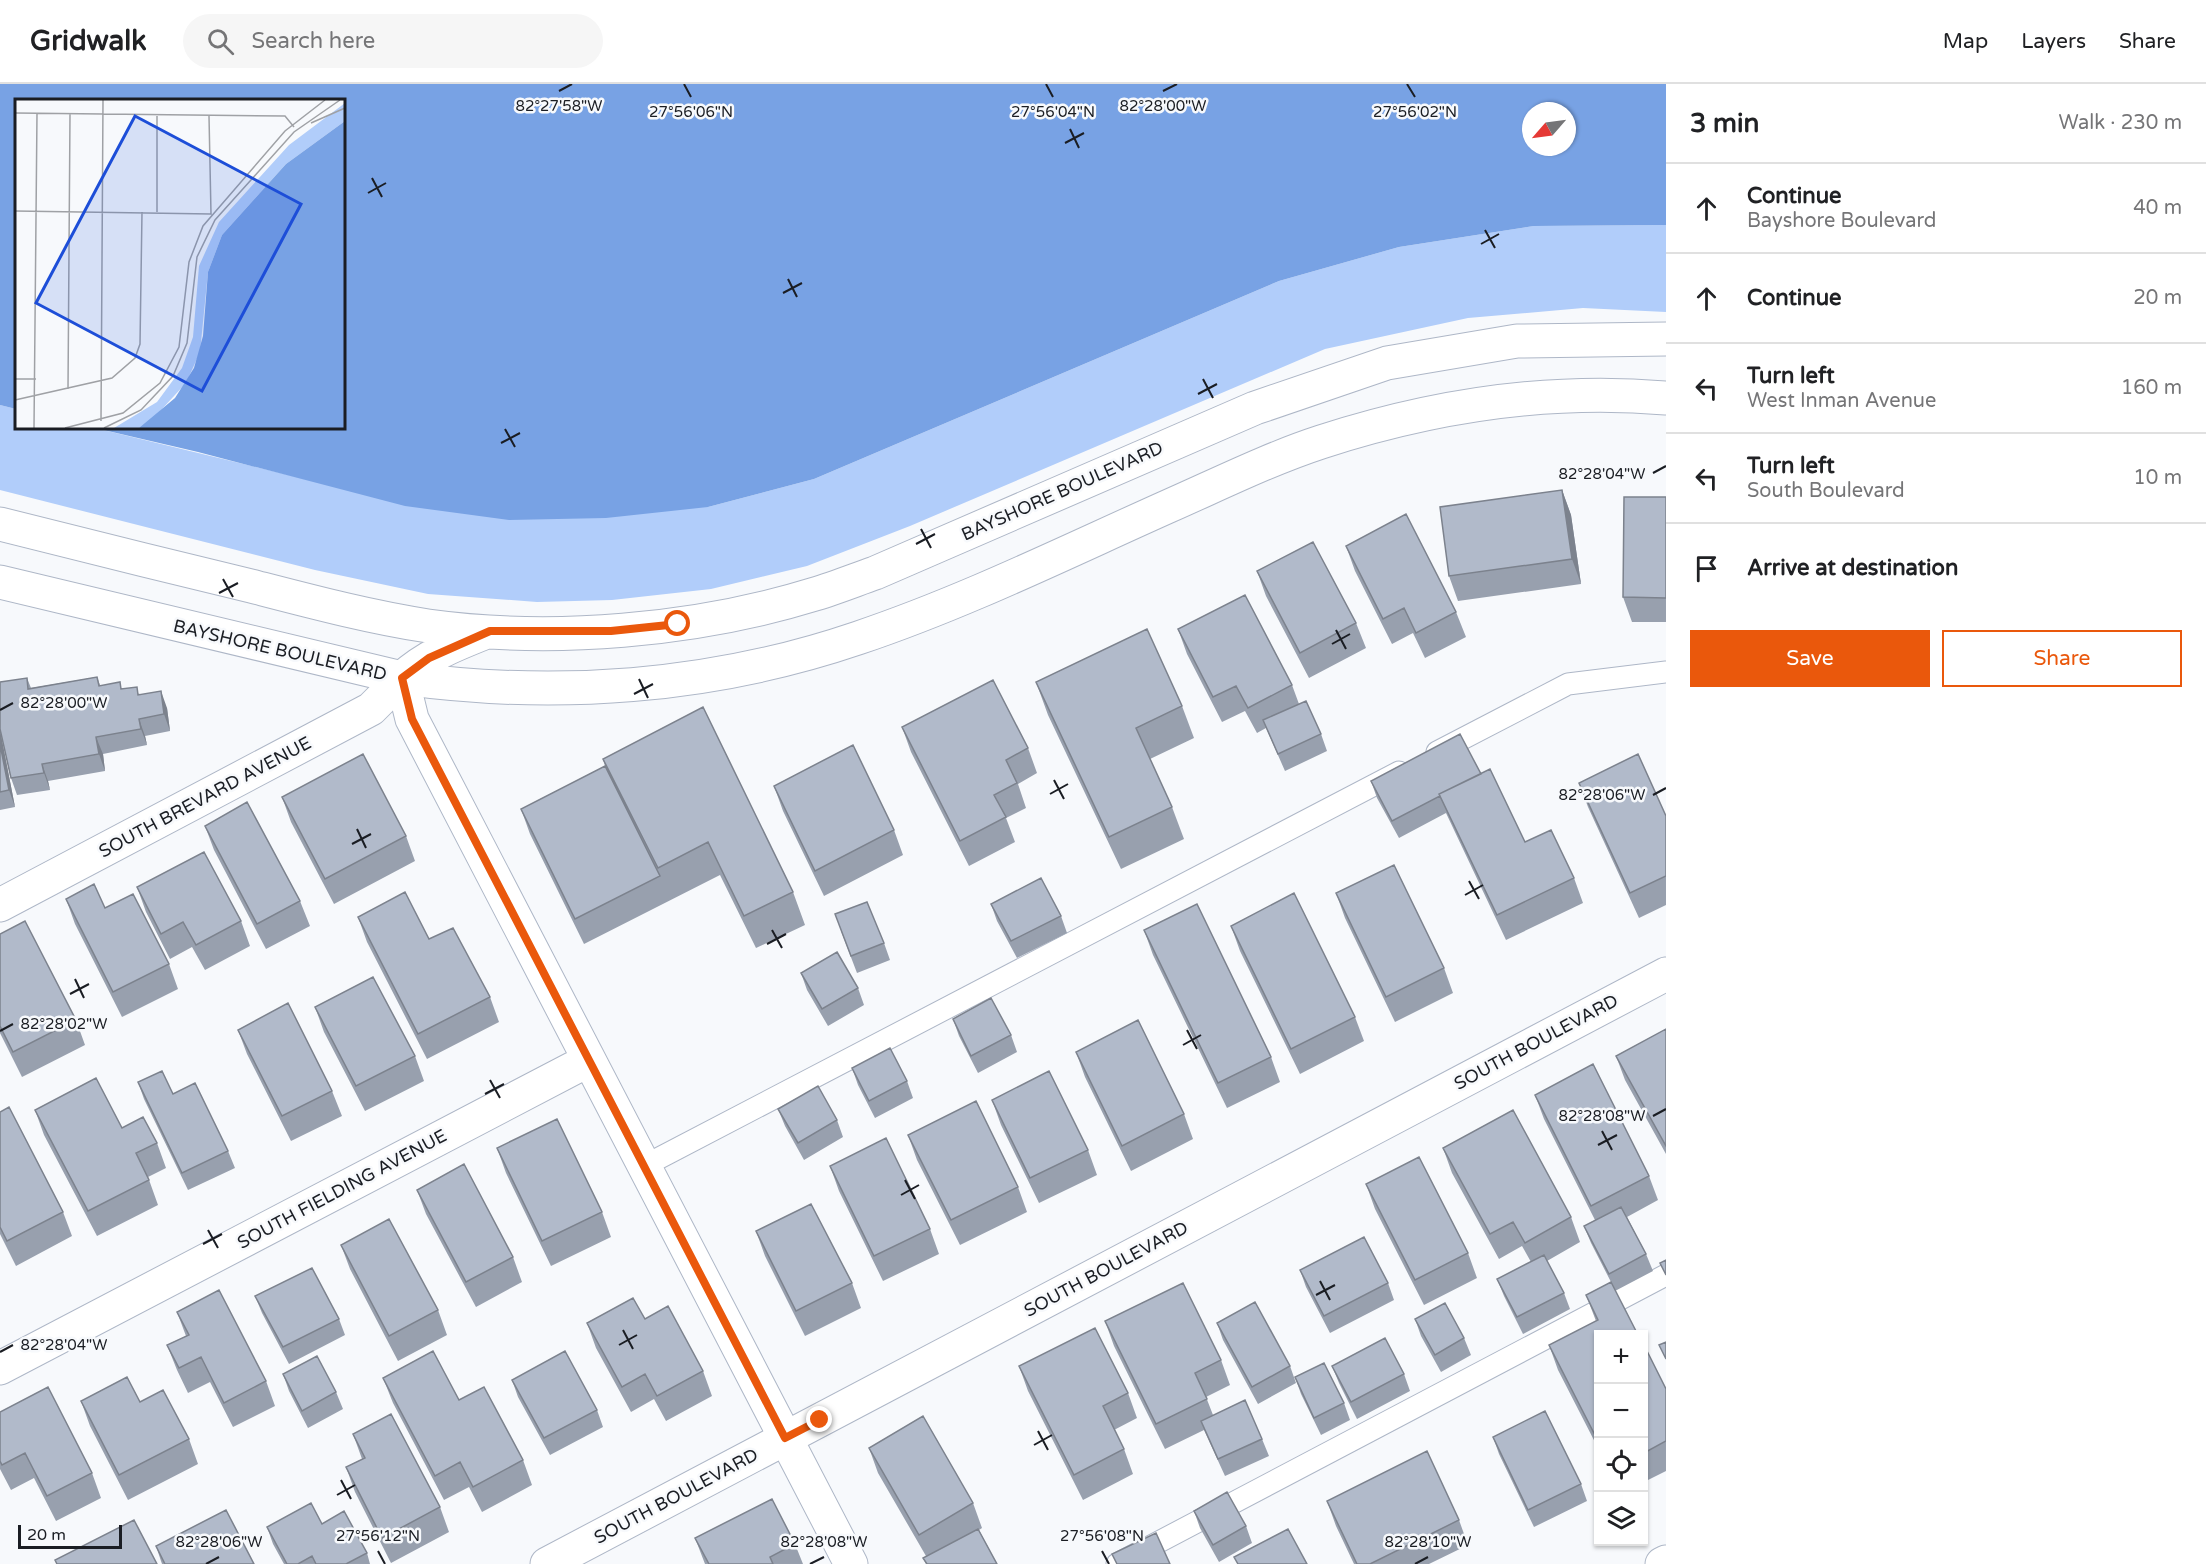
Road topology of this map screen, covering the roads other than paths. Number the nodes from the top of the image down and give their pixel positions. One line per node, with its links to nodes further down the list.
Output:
1 (1666, 339): 5 (main road, BAYSHORE BOULEVARD)
2 (1666, 398): 7 (main road, BAYSHORE BOULEVARD)
3 (0, 524): 5 (main road, BAYSHORE BOULEVARD)
4 (0, 582): 7 (main road, BAYSHORE BOULEVARD)
5 (490, 631): 7 (main road, SOUTH BREVARD AVENUE)
6 (1666, 672): 11 (lane)
7 (402, 678): 8 (main road, SOUTH BREVARD AVENUE); 10 (main road)
8 (0, 905)
9 (1666, 974): 14 (main road, SOUTH BOULEVARD)
10 (589, 1060): 11 (main road); 13 (main road, SOUTH FIELDING AVENUE)
11 (644, 1166): 14 (main road)
12 (1666, 1275): 17 (lane)
13 (0, 1368)
14 (785, 1438): 15 (main road, SOUTH BOULEVARD); 16 (main road)
15 (546, 1564)
16 (850, 1564)
17 (1117, 1564)

